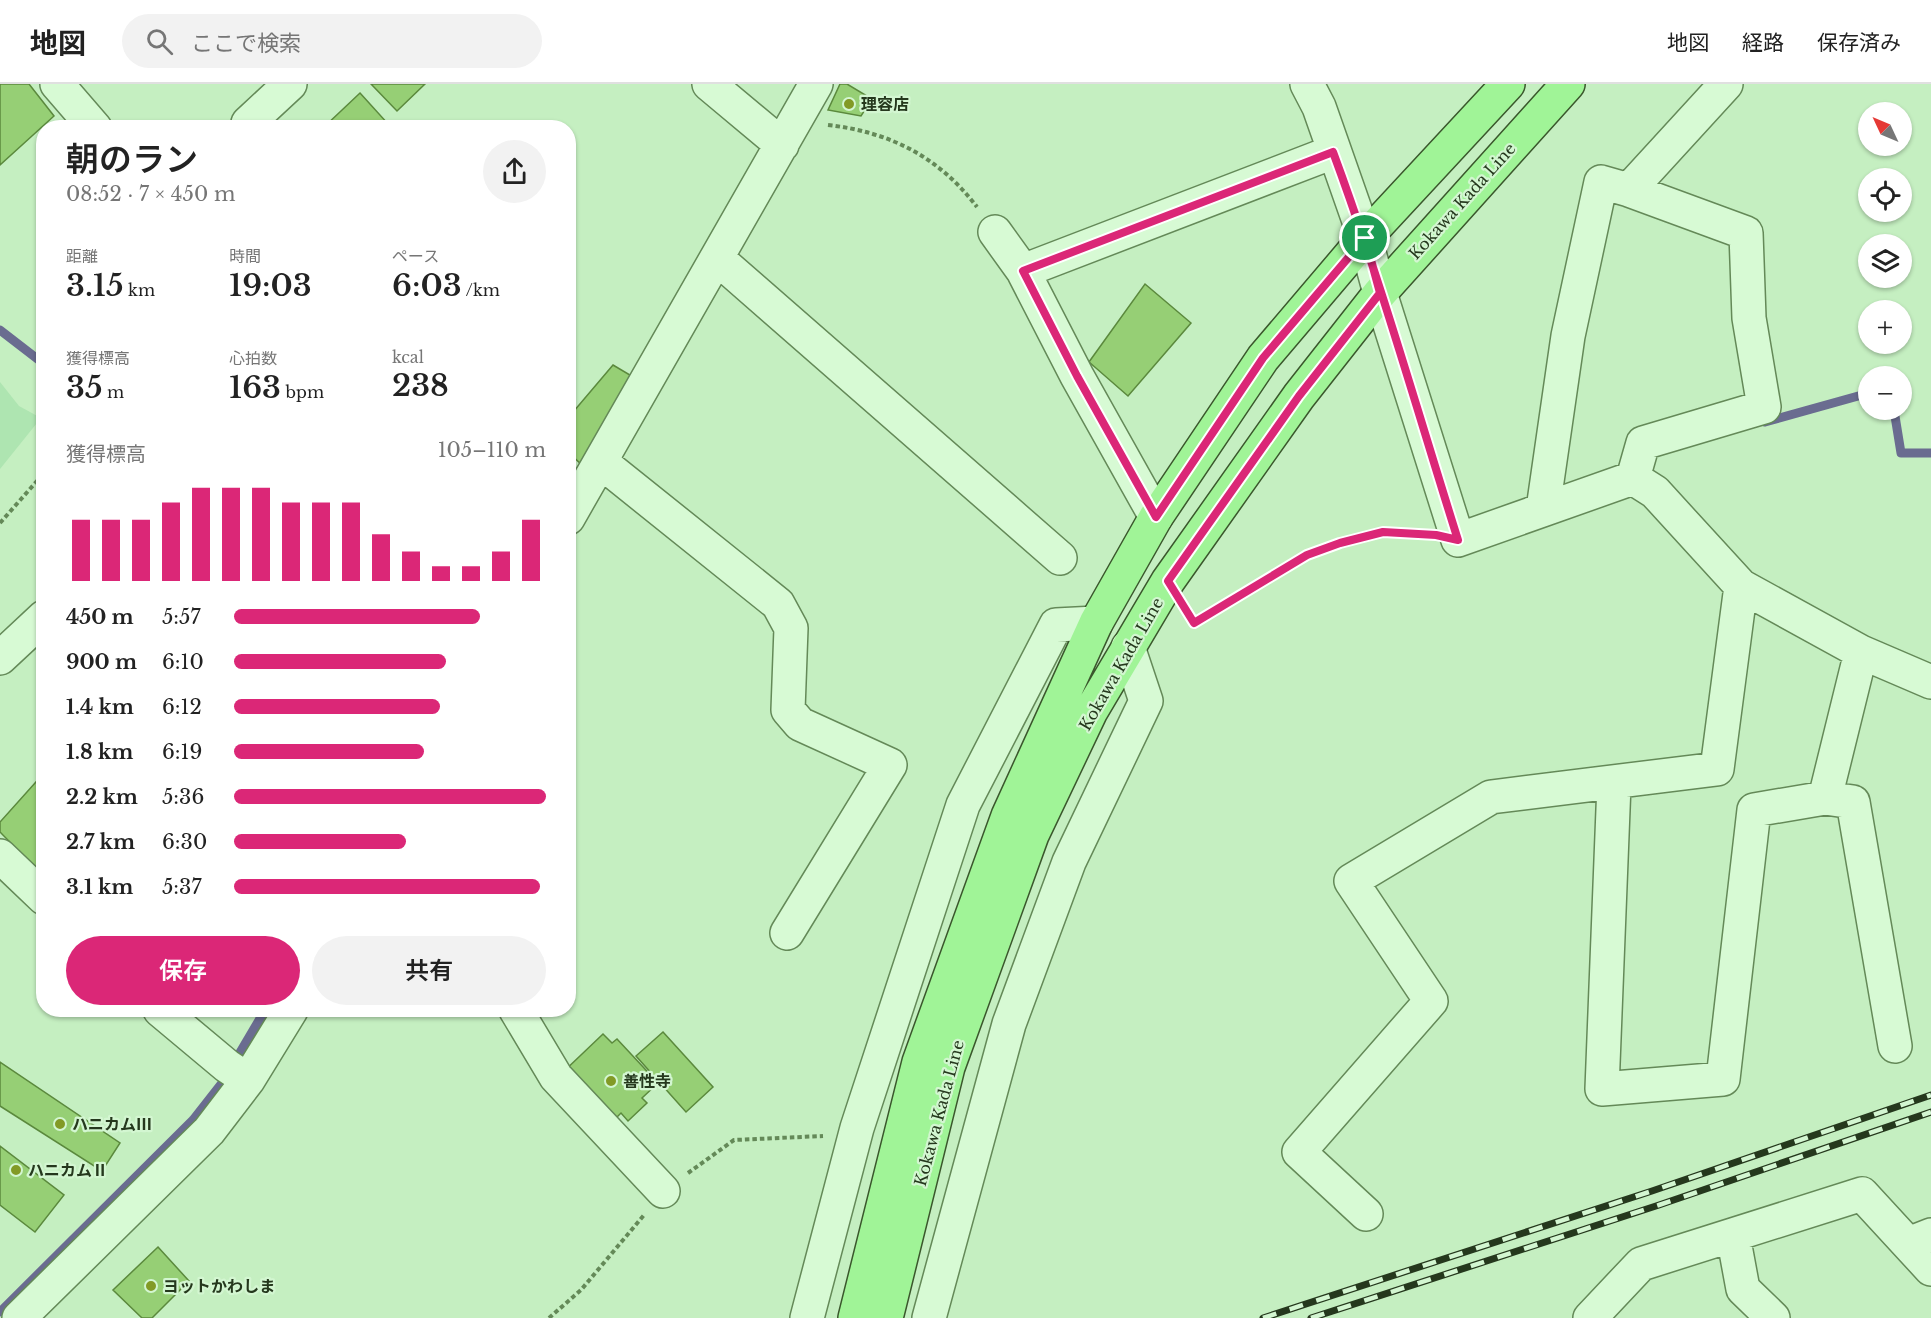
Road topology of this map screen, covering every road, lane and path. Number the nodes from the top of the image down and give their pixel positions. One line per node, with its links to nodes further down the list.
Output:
1 (57, 84): 9 (street)
2 (290, 84): 10 (street)
3 (709, 84): 11 (street)
4 (816, 84): 11 (street)
5 (1306, 84): 12 (street)
6 (1508, 84): 15 (main road, Kokawa Kada Line)
7 (1568, 84): 18 (main road, Kokawa Kada Line)
8 (1726, 84): 13 (street)
9 (88, 120)
10 (251, 120)
11 (789, 133): 14 (path); 16 (street)
12 (1333, 152): 15 (street); 17 (street)
13 (1629, 190): 20 (street); 23 (street)
14 (995, 232): 17 (street)
15 (1365, 238): 18 (street); 24 (main road, Kokawa Kada Line)
16 (718, 259): 19 (street); 27 (street)
17 (1023, 271): 24 (street)
18 (1380, 293): 26 (street); 28 (main road, Kokawa Kada Line)
19 (601, 462): 22 (street); 40 (street)
20 (1633, 478): 23 (street); 29 (street)
21 (36, 482): 25 (path)
22 (576, 504)
23 (1543, 509): 26 (street)
24 (1156, 517): 30 (main road, Kokawa Kada Line)
25 (0, 523)
26 (1458, 540): 28 (path)
27 (1060, 558)
28 (1168, 581): 32 (main road, Kokawa Kada Line)
29 (1741, 586): 33 (street); 36 (street)
30 (1096, 623): 41 (main road, Kokawa Kada Line); 47 (street)
31 (36, 624): 34 (street)
32 (1128, 647): 41 (main road, Kokawa Kada Line); 58 (street)
33 (1861, 652): 35 (street); 37 (street)
34 (0, 658)
35 (1931, 682)
36 (1614, 784): 37 (street); 49 (street)
37 (1825, 798): 45 (street)
38 (0, 856): 39 (street)
39 (36, 890)
40 (787, 933)
41 (954, 1007): 56 (main road, Kokawa Kada Line); 57 (main road, Kokawa Kada Line)
42 (169, 1017): 46 (street)
43 (285, 1017): 46 (street)
44 (520, 1017): 48 (street)
45 (1895, 1046)
46 (238, 1073): 53 (street)
47 (857, 1128): 48 (path); 55 (street)
48 (663, 1191): 54 (path)
49 (1366, 1214)
50 (1732, 1235): 51 (street); 59 (street); 60 (street)
51 (1919, 1240): 52 (street)
52 (1931, 1269)
53 (19, 1318)
54 (549, 1318)
55 (807, 1318)
56 (855, 1318)
57 (886, 1318)
58 (929, 1318)
59 (1590, 1318)
60 (1773, 1318)

